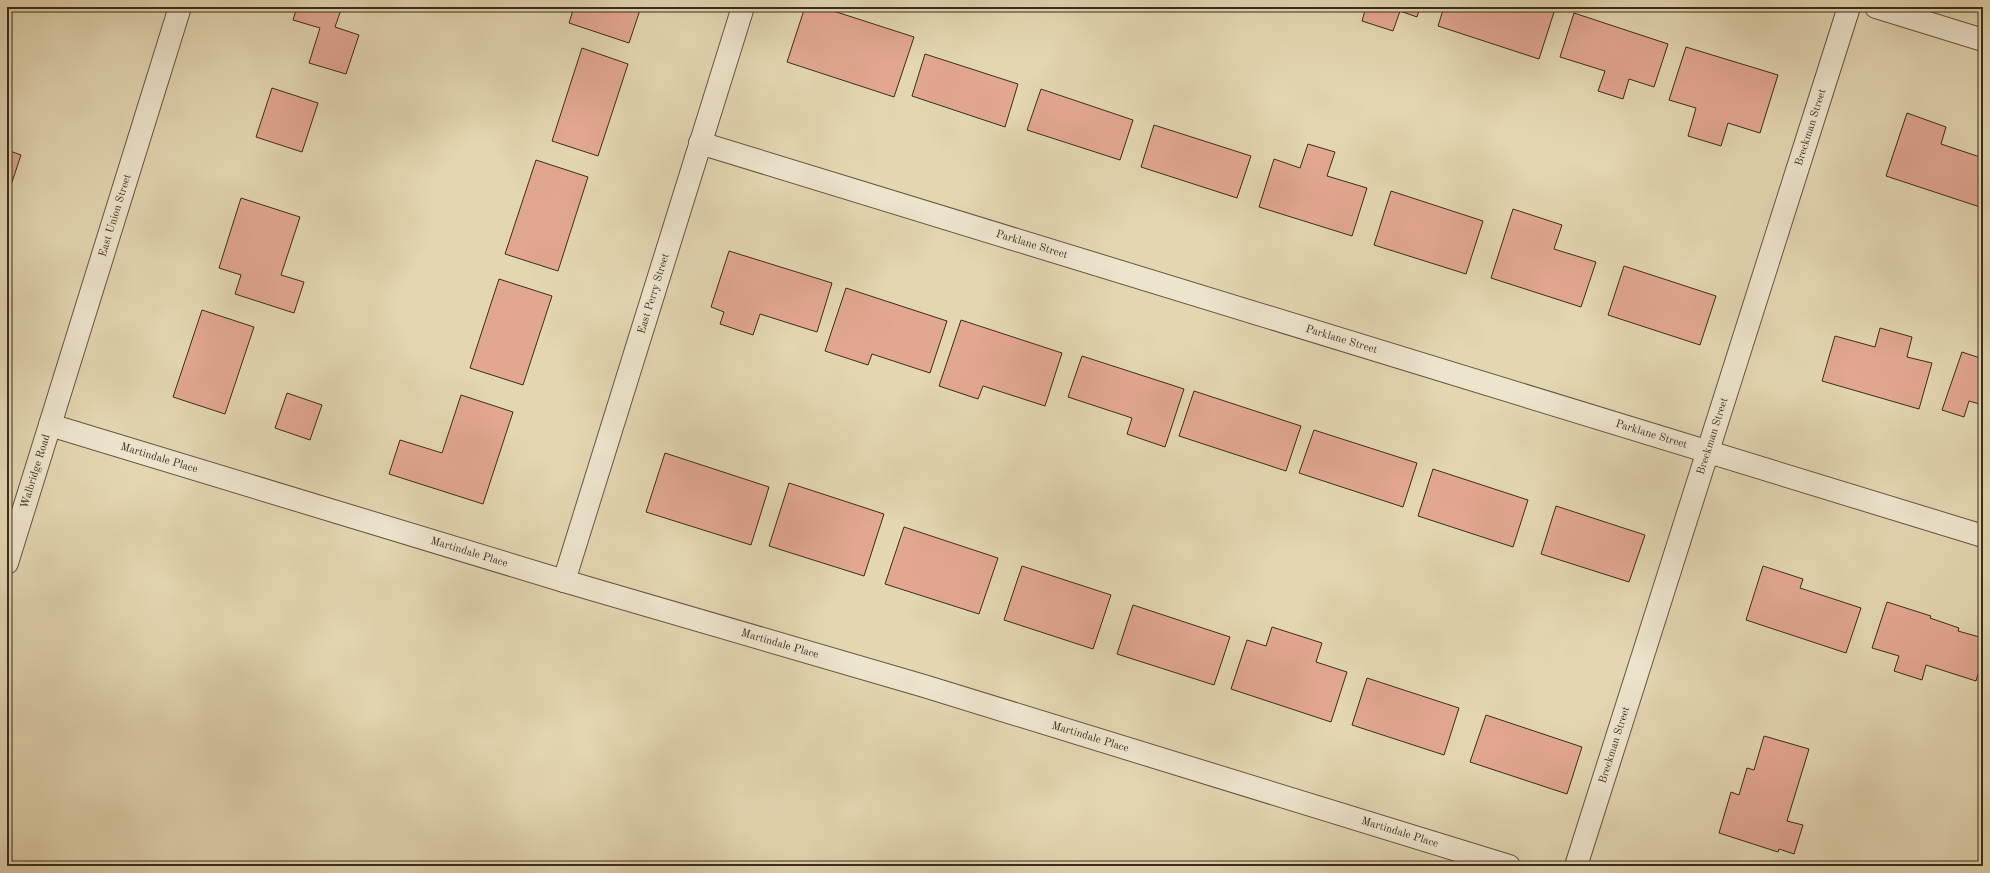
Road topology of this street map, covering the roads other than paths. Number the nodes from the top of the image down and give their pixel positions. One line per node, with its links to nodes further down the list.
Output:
1 (180, 7): 7 (street, East Union Street)
2 (743, 7): 6 (street, East Perry Street)
3 (1849, 7): 8 (street, Breckman Street)
4 (1876, 7): 5 (street)
5 (1983, 40)
6 (700, 143): 8 (street, Parklane Street); 11 (street, East Perry Street)
7 (50, 425): 10 (street, Walbridge Road); 11 (street, Martindale Place)
8 (1707, 452): 9 (street, Parklane Street); 13 (street, Breckman Street)
9 (1983, 536)
10 (7, 563)
11 (564, 581): 12 (street, Martindale Place)
12 (1509, 866)
13 (1576, 866)

